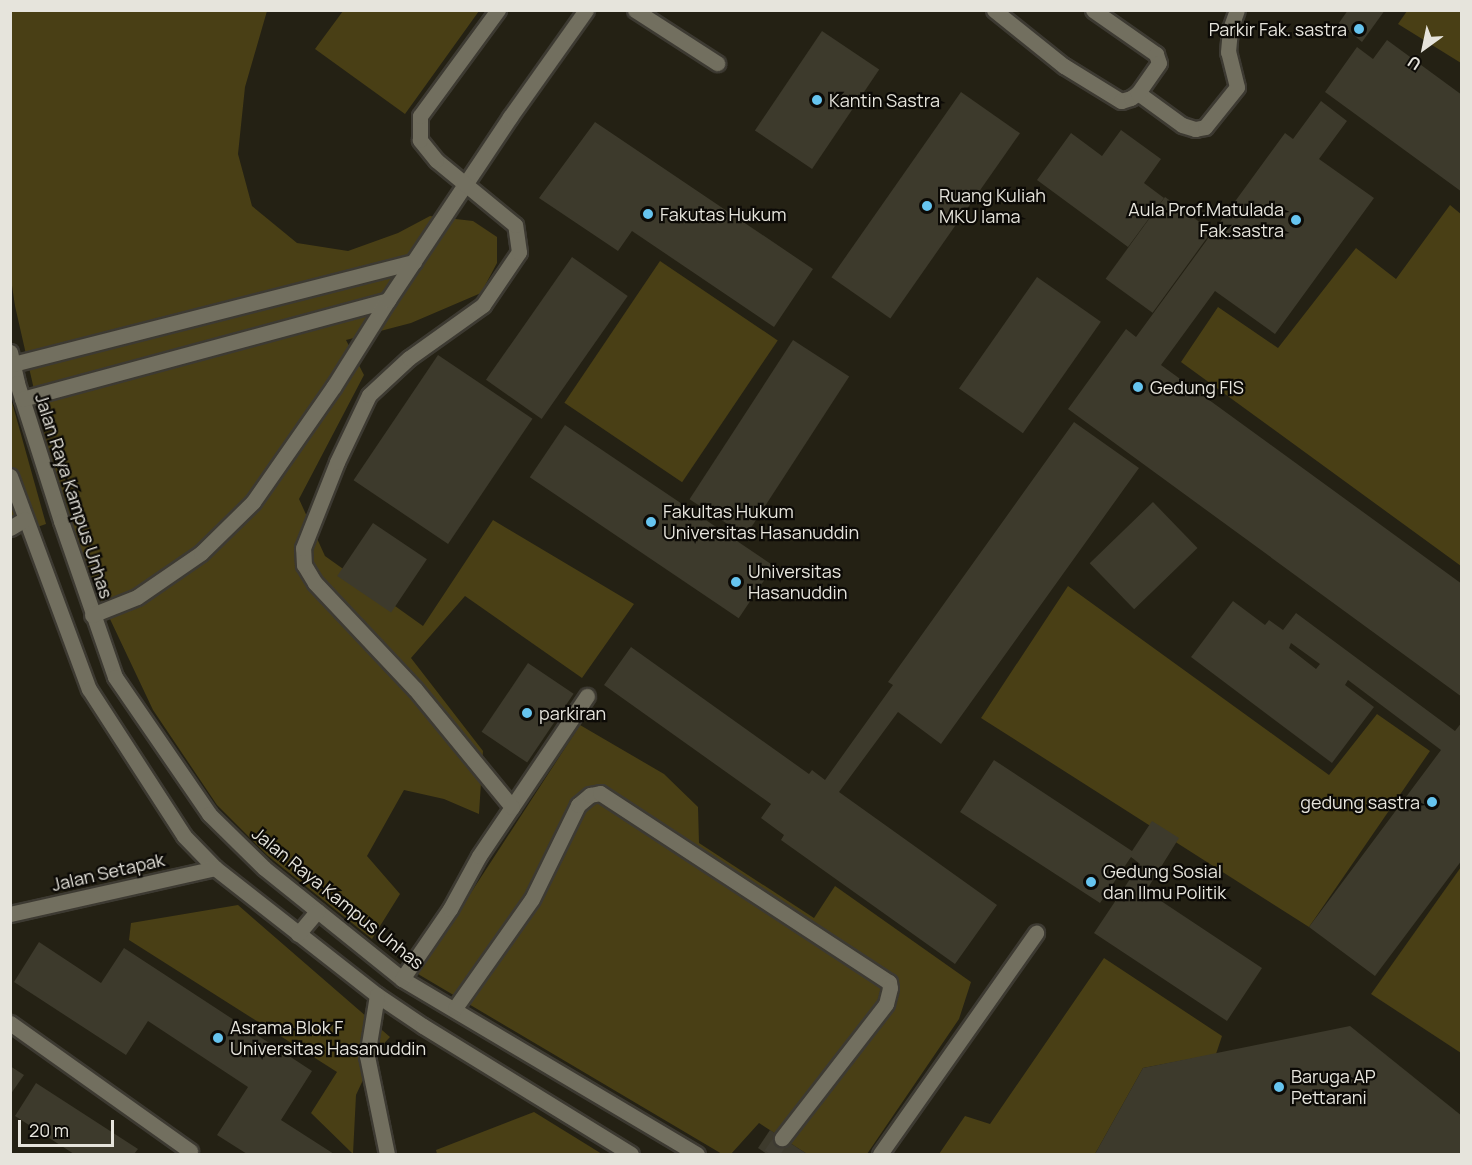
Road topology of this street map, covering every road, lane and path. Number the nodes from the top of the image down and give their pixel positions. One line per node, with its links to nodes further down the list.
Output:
1 (498, 10): 9 (street)
2 (586, 10): 9 (street)
3 (634, 10): 7 (street)
4 (994, 10): 8 (street)
5 (1093, 10): 8 (street)
6 (1237, 10): 8 (street)
7 (717, 63)
8 (1138, 93)
9 (465, 185): 10 (street); 19 (street)
10 (414, 262): 11 (street); 12 (street)
11 (388, 300): 13 (street); 17 (street)
12 (12, 358): 13 (street, Jalan Raya Kampus Unhas)
13 (22, 399): 17 (street, Jalan Raya Kampus Unhas)
14 (10, 476): 15 (street)
15 (25, 519): 16 (street); 20 (street)
16 (10, 528)
17 (92, 615): 21 (street, Jalan Raya Kampus Unhas)
18 (587, 696): 19 (street)
19 (512, 807): 25 (street)
20 (215, 868): 22 (street, Jalan Setapak); 24 (street)
21 (317, 911): 24 (street); 25 (street, Jalan Raya Kampus Unhas)
22 (10, 914)
23 (1036, 933): 34 (street)
24 (298, 934): 26 (street)
25 (402, 978): 27 (street, Jalan Raya Kampus Unhas)
26 (377, 994): 31 (street); 32 (street)
27 (455, 1008): 29 (street); 33 (street, Jalan Raya Kampus Unhas)
28 (10, 1023): 30 (street)
29 (782, 1138)
30 (190, 1151)
31 (387, 1155)
32 (632, 1155)
33 (697, 1155)
34 (880, 1155)

